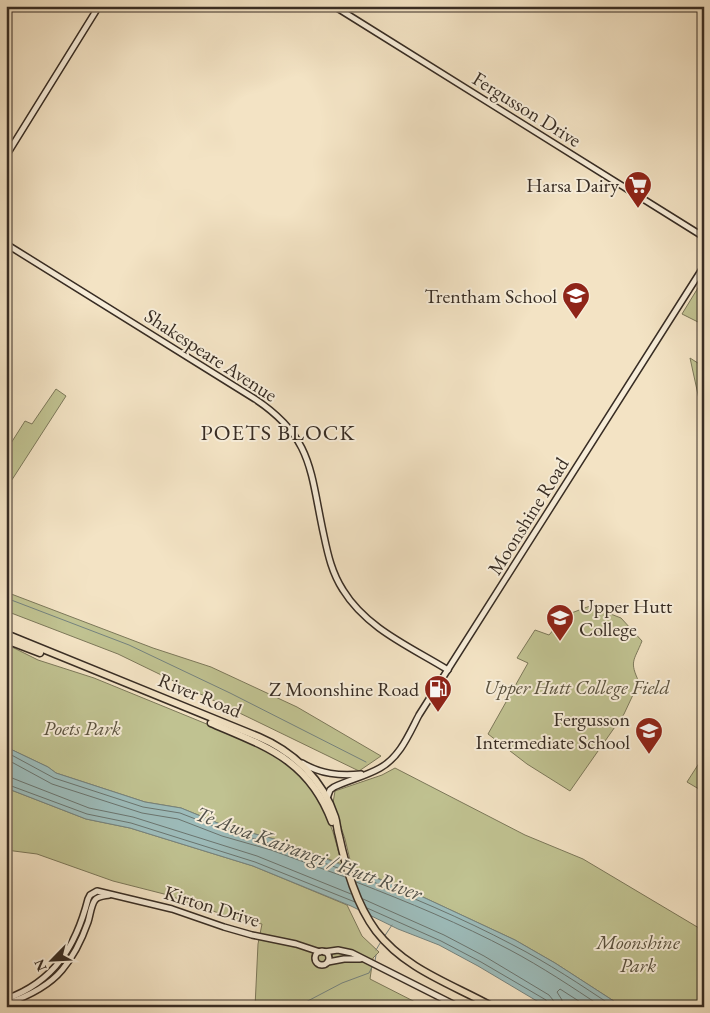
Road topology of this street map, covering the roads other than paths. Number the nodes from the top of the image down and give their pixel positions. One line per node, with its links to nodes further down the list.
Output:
1 (98, 6): 3 (street)
2 (334, 6): 4 (street, Fergusson Drive)
3 (6, 156)
4 (704, 238)
5 (6, 244): 9 (street, Shakespeare Avenue)
6 (704, 266): 9 (street, Moonshine Road)
7 (6, 634): 10 (highway, River Road)
8 (6, 640): 13 (highway, River Road)
9 (448, 670): 11 (street, Moonshine Road)
10 (298, 760): 11 (street, Moonshine Road); 12 (highway, River Road)
11 (369, 773): 12 (street, Moonshine Road)
12 (327, 798): 13 (highway, River Road)
13 (339, 837): 20 (highway, River Road)
14 (112, 894): 15 (street, Kirton Drive); 21 (street, Kirton Drive); 22 (street)
15 (304, 946): 16 (street, Kirton Drive); 17 (street)
16 (322, 952): 17 (street); 18 (street, Kirton Drive); 19 (street)
17 (316, 959): 19 (street)
18 (365, 960): 19 (street); 23 (street, Kirton Drive)
19 (328, 962)
20 (467, 994): 24 (highway, River Road); 25 (highway, River Road)
21 (6, 999)
22 (6, 1004)
23 (459, 1007)
24 (485, 1007)
25 (494, 1007)

